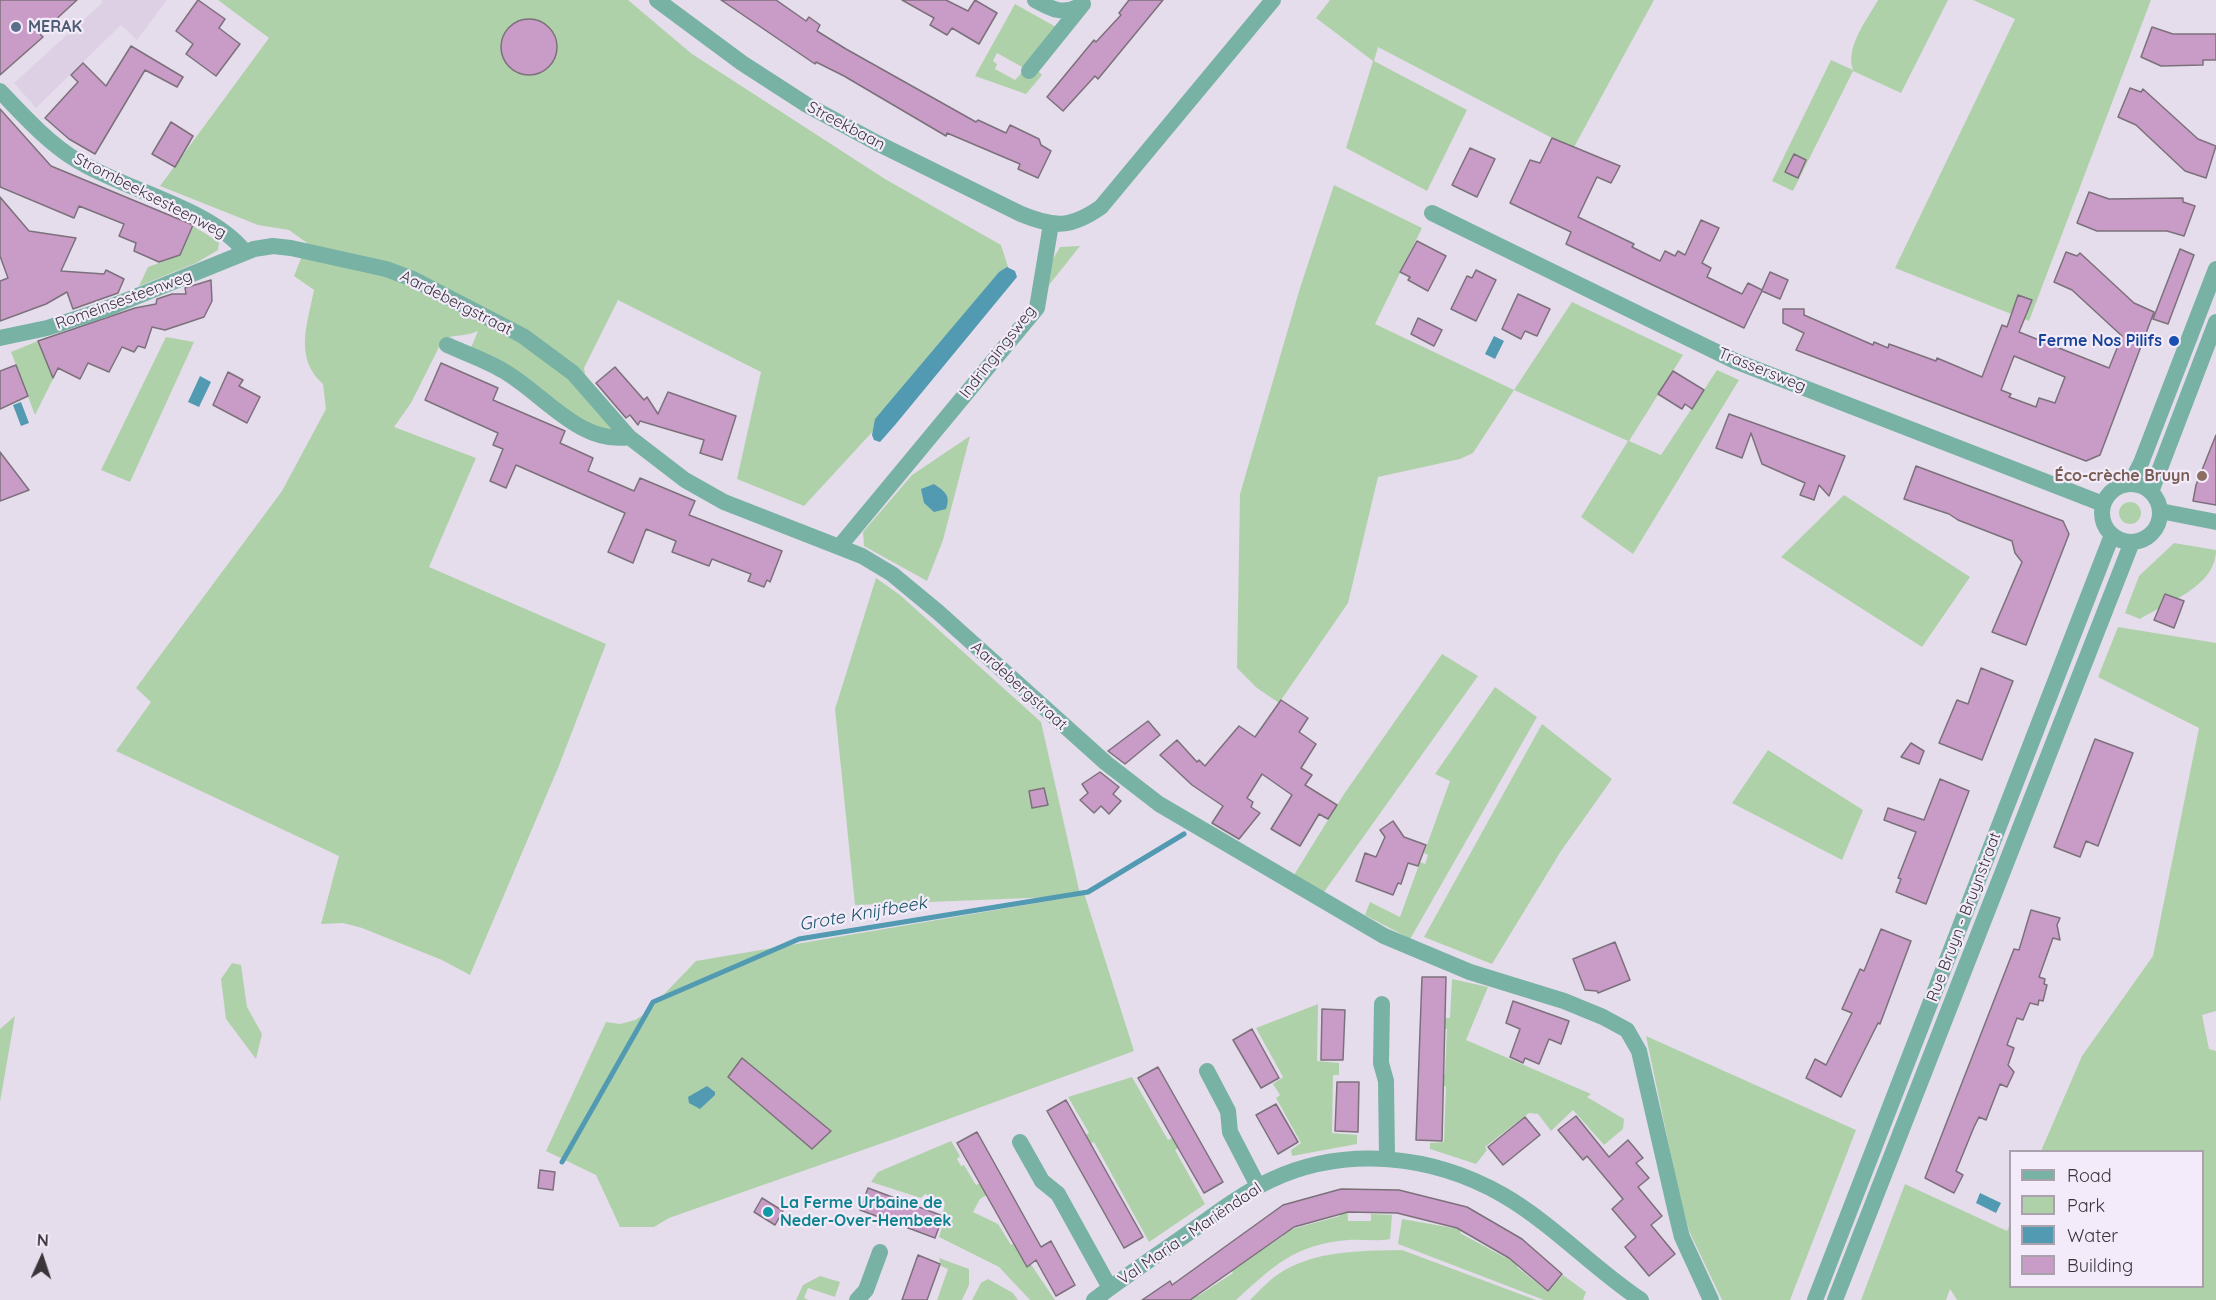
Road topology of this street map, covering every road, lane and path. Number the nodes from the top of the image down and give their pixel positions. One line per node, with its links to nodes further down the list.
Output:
1 (657, 0): 8 (street, Streekbaan)
2 (1035, 0): 4 (street)
3 (1273, 0): 8 (street)
4 (1084, 2): 5 (street)
5 (1029, 71)
6 (0, 91): 9 (street, Strombeeksesteenweg)
7 (1432, 213): 17 (street, Trassersweg)
8 (1051, 224): 22 (street, Indringingsweg)
9 (245, 252): 12 (street, Romeinsesteenweg); 14 (street, Aardebergstraat)
10 (2216, 269): 15 (street)
11 (2216, 322): 16 (street)
12 (0, 338)
13 (447, 345): 14 (street)
14 (629, 437): 22 (street, Aardebergstraat)
15 (2130, 484): 16 (street); 17 (street)
16 (2151, 492): 18 (street)
17 (2103, 504): 20 (street)
18 (2160, 511): 19 (street); 21 (street)
19 (2216, 522)
20 (2112, 535): 21 (street); 34 (street, Rue Bruyn - Bruynstraat)
21 (2132, 542): 35 (street, Rue Bruyn - Bruynstraat)
22 (839, 547): 33 (street, Aardebergstraat)
23 (1382, 1004): 26 (street)
24 (1207, 1071): 27 (street)
25 (1020, 1142): 29 (street)
26 (1387, 1158): 27 (street, Val Maria - Mariëndaal); 32 (street, Val Maria - Mariëndaal)
27 (1258, 1186): 29 (street, Val Maria - Mariëndaal)
28 (880, 1252): 30 (street)
29 (1110, 1288): 31 (street, Val Maria - Mariëndaal)
30 (857, 1300)
31 (1094, 1300)
32 (1641, 1300)
33 (1711, 1300)
34 (1815, 1300)
35 (1835, 1300)

